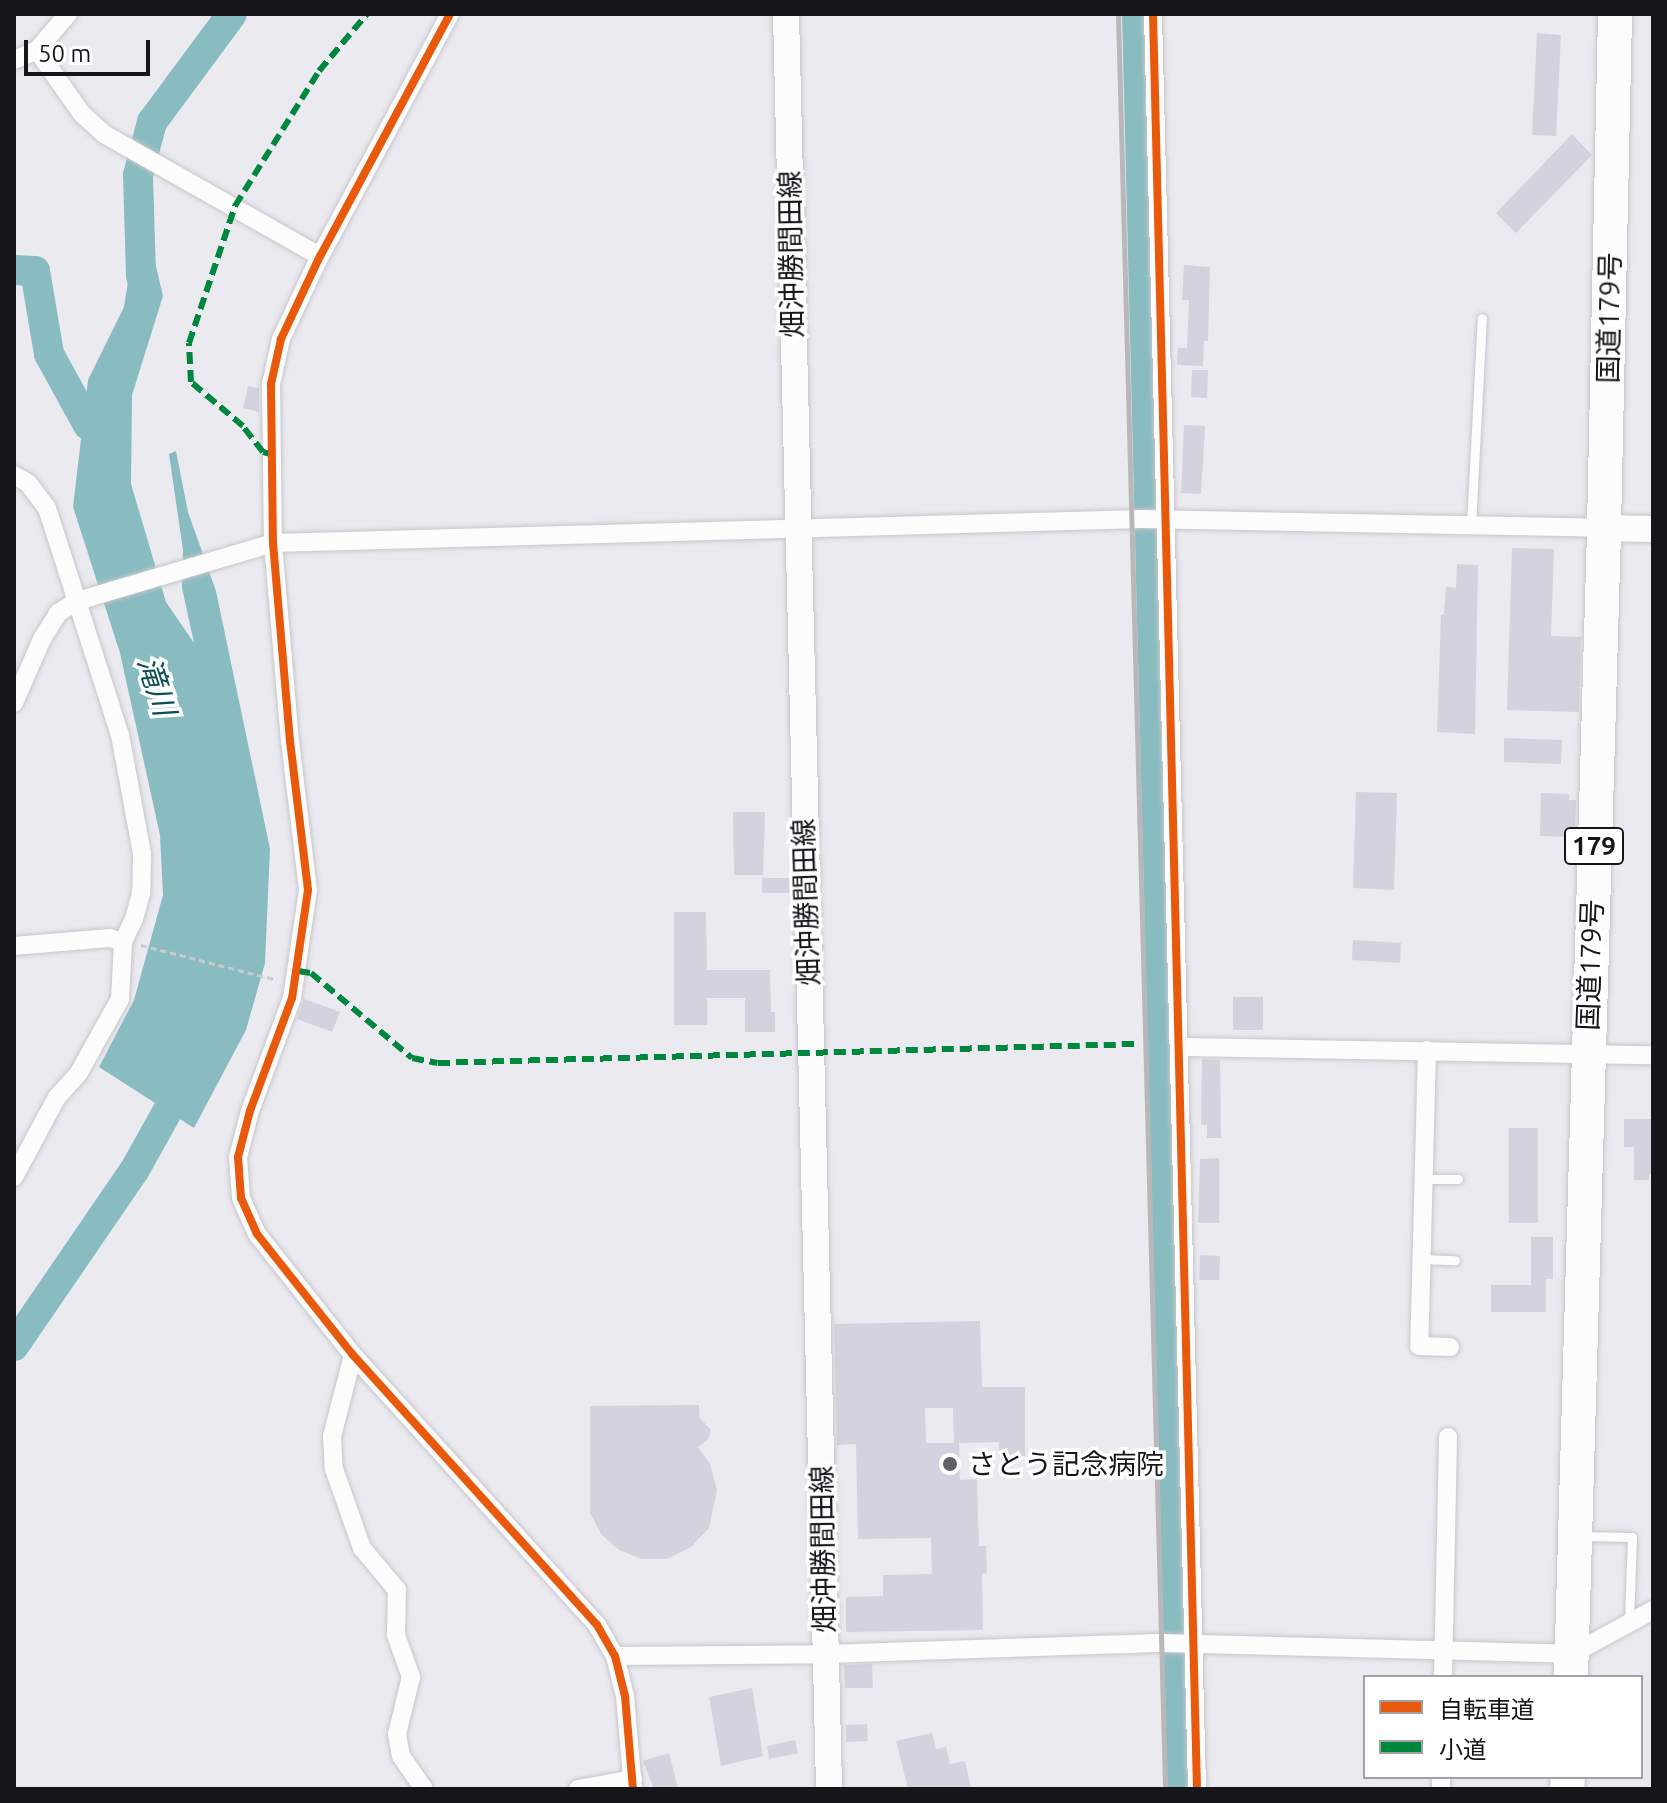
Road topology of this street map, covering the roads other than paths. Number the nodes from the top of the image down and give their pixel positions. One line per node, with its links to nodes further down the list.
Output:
1 (68, 14): 6 (street)
2 (450, 14): 8 (street)
3 (786, 14): 13 (main road, 畑沖勝間田線)
4 (1153, 14): 11 (street)
5 (1615, 14): 14 (highway, 国道179号 / 179)
6 (37, 50): 7 (street); 8 (street)
7 (14, 60)
8 (320, 256): 16 (street)
9 (1482, 318): 12 (lane)
10 (14, 475): 17 (street)
11 (1165, 520): 12 (street); 13 (street); 21 (street)
12 (1471, 525): 14 (street)
13 (796, 528): 16 (street); 38 (main road, 畑沖勝間田線)
14 (1604, 528): 15 (main road); 23 (highway, 国道179号 / 179)
15 (1653, 529)
16 (273, 543): 17 (street); 31 (street)
17 (77, 601): 18 (street); 19 (street)
18 (14, 703)
19 (130, 943): 20 (street); 25 (street)
20 (14, 946)
21 (1181, 1047): 22 (street); 36 (street)
22 (1427, 1050): 23 (street); 26 (street)
23 (1587, 1052): 24 (street); 33 (highway, 国道179号 / 179)
24 (1653, 1055)
25 (14, 1177)
26 (1423, 1179): 27 (lane); 28 (street)
27 (1458, 1179)
28 (1421, 1259): 29 (lane); 30 (street)
29 (1455, 1260)
30 (1450, 1347)
31 (353, 1355): 39 (street); 43 (street)
32 (1448, 1437): 37 (street)
33 (1573, 1536): 35 (lane); 40 (highway, 国道179号 / 179)
34 (1653, 1610): 35 (street)
35 (1629, 1625): 40 (street)
36 (1194, 1644): 37 (street); 38 (street); 46 (street)
37 (1443, 1650): 40 (street); 41 (street)
38 (826, 1654): 39 (street); 45 (main road, 畑沖勝間田線)
39 (615, 1656): 42 (street)
40 (1571, 1665)
41 (1443, 1675)
42 (633, 1784): 44 (street)
43 (424, 1789)
44 (578, 1789)
45 (829, 1789)
46 (1197, 1789)

